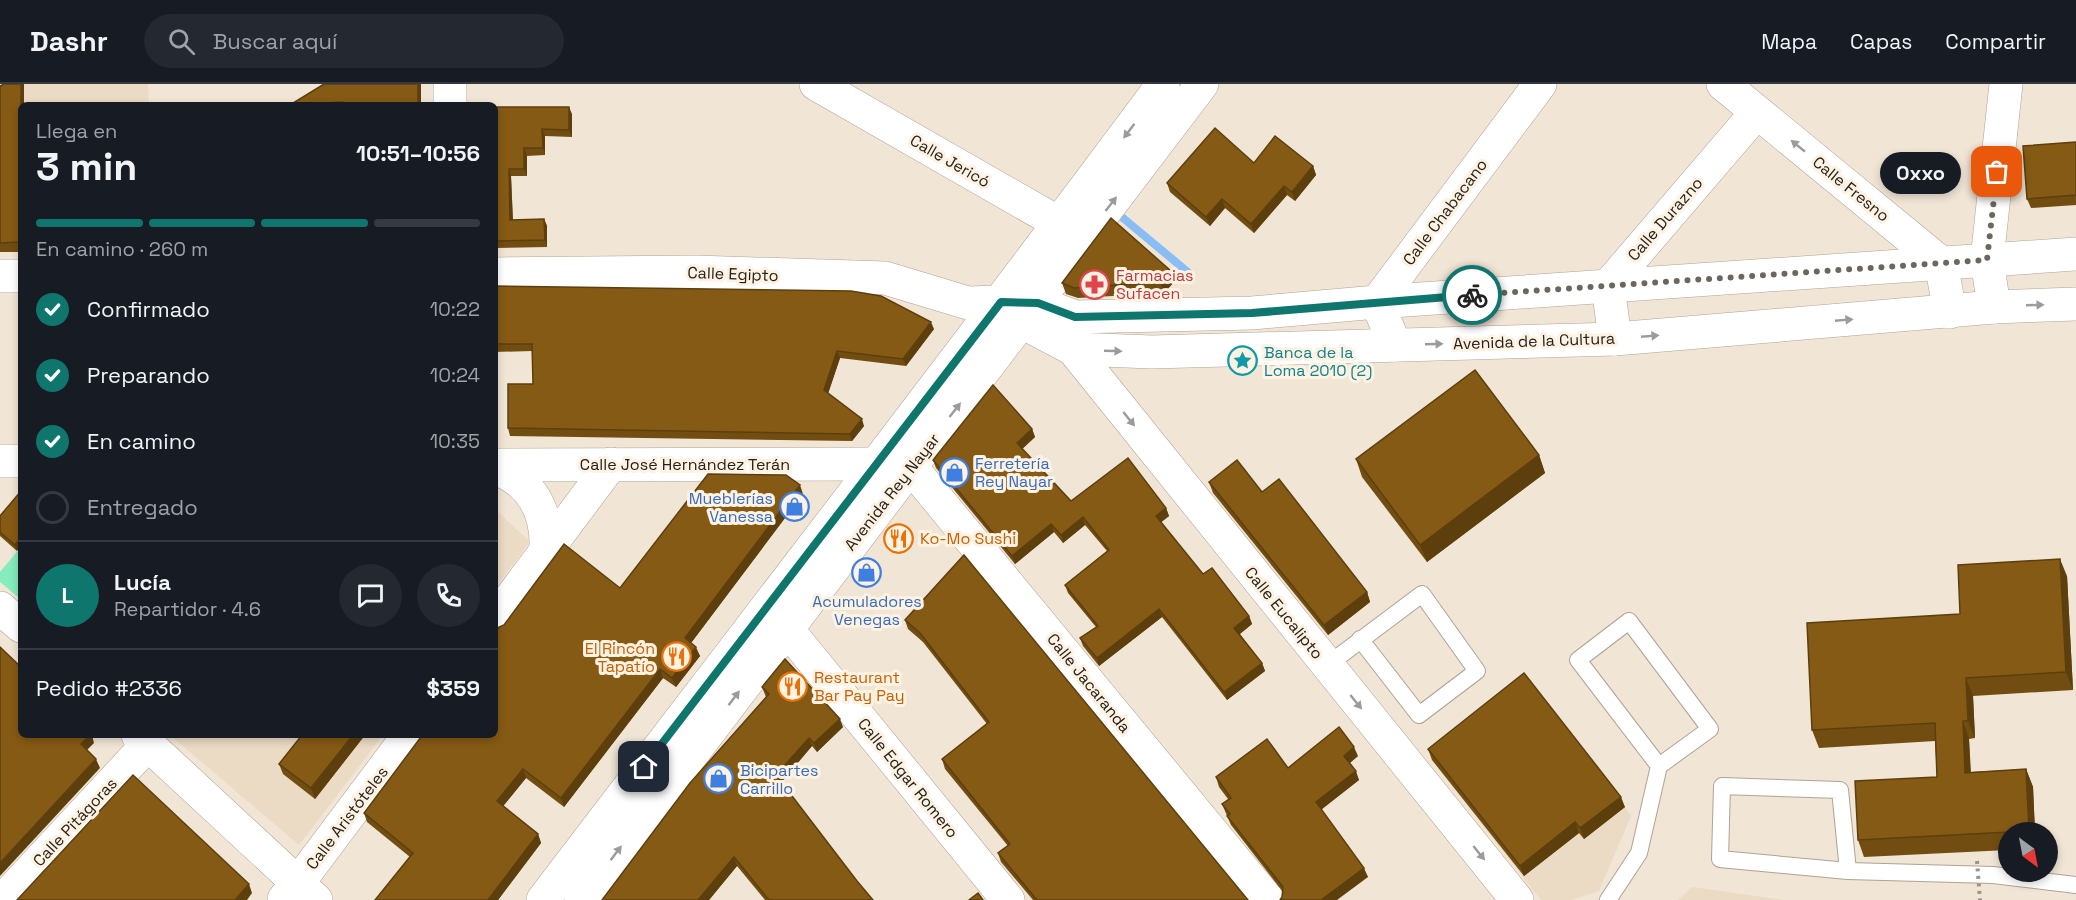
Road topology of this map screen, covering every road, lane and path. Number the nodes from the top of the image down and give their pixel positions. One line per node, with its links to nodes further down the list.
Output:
1 (450, 84): 8 (street)
2 (816, 84): 10 (street, Calle Jericó)
3 (1163, 84): 10 (street, Avenida Rey Nayar, one-way to 10)
4 (1202, 84): 10 (street, Avenida Rey Nayar, one-way to 4)
5 (1540, 84): 18 (street, Calle Chabacano)
6 (1723, 84): 9 (street, Calle Fresno)
7 (2006, 84): 12 (street)
8 (450, 102)
9 (1757, 112): 13 (street, Calle Fresno, one-way to 9); 17 (street, Calle Durazno)
10 (1072, 231): 21 (street, Avenida Rey Nayar)
11 (2076, 254): 12 (street)
12 (1987, 260): 13 (street); 20 (street)
13 (1941, 263): 17 (street); 22 (street)
14 (498, 274): 21 (street, Calle Egipto)
15 (0, 276): 16 (street)
16 (18, 276)
17 (1608, 286): 18 (street); 25 (street)
18 (1377, 302): 23 (street); 26 (street)
19 (2076, 304): 20 (street, Avenida de la Cultura, one-way to 19)
20 (1994, 307): 22 (street, Avenida de la Cultura)
21 (1004, 310): 24 (street); 27 (street, Avenida de la Cultura); 32 (street, Avenida Rey Nayar); 34 (street, Avenida Rey Nayar, one-way to 21)
22 (1950, 312): 25 (street, Avenida de la Cultura, one-way to 22)
23 (1154, 315): 24 (street); 28 (street)
24 (1075, 317): 27 (street)
25 (1615, 339): 26 (street, Avenida de la Cultura, one-way to 25)
26 (1395, 345): 28 (street, Avenida de la Cultura)
27 (1073, 349): 28 (street, Avenida de la Cultura, one-way to 28); 42 (street, Calle Eucalipto, one-way to 42)
28 (1152, 352)
29 (0, 461): 30 (street)
30 (18, 461)
31 (611, 464): 32 (street, Calle José Hernández Terán); 33 (street, Calle José Hernández Terán); 36 (street)
32 (874, 464): 51 (street, Avenida Rey Nayar)
33 (498, 466)
34 (911, 466): 40 (street, Avenida Rey Nayar); 54 (street, Calle Jacaranda)
35 (498, 468): 36 (street)
36 (546, 551): 38 (street)
37 (0, 608): 39 (street)
38 (498, 615)
39 (18, 623)
40 (787, 629): 52 (street, Avenida Rey Nayar, one-way to 40); 53 (street, Calle Edgar Romero)
41 (1360, 639): 41 (lane); 42 (lane)
42 (1326, 666): 55 (street, Calle Eucalipto, one-way to 55)
43 (407, 738): 49 (street, Calle Aristóteles)
44 (143, 739): 49 (street); 50 (street, Calle Pitágoras)
45 (1659, 766): 45 (lane); 56 (lane)
46 (1977, 861): 57 (path, bridge)
47 (1848, 872): 47 (lane); 48 (lane)
48 (2076, 885)
49 (299, 894)
50 (3, 900)
51 (543, 900)
52 (581, 900)
53 (1008, 900)
54 (1268, 900)
55 (1517, 900)
56 (1608, 900)
57 (1980, 900)

